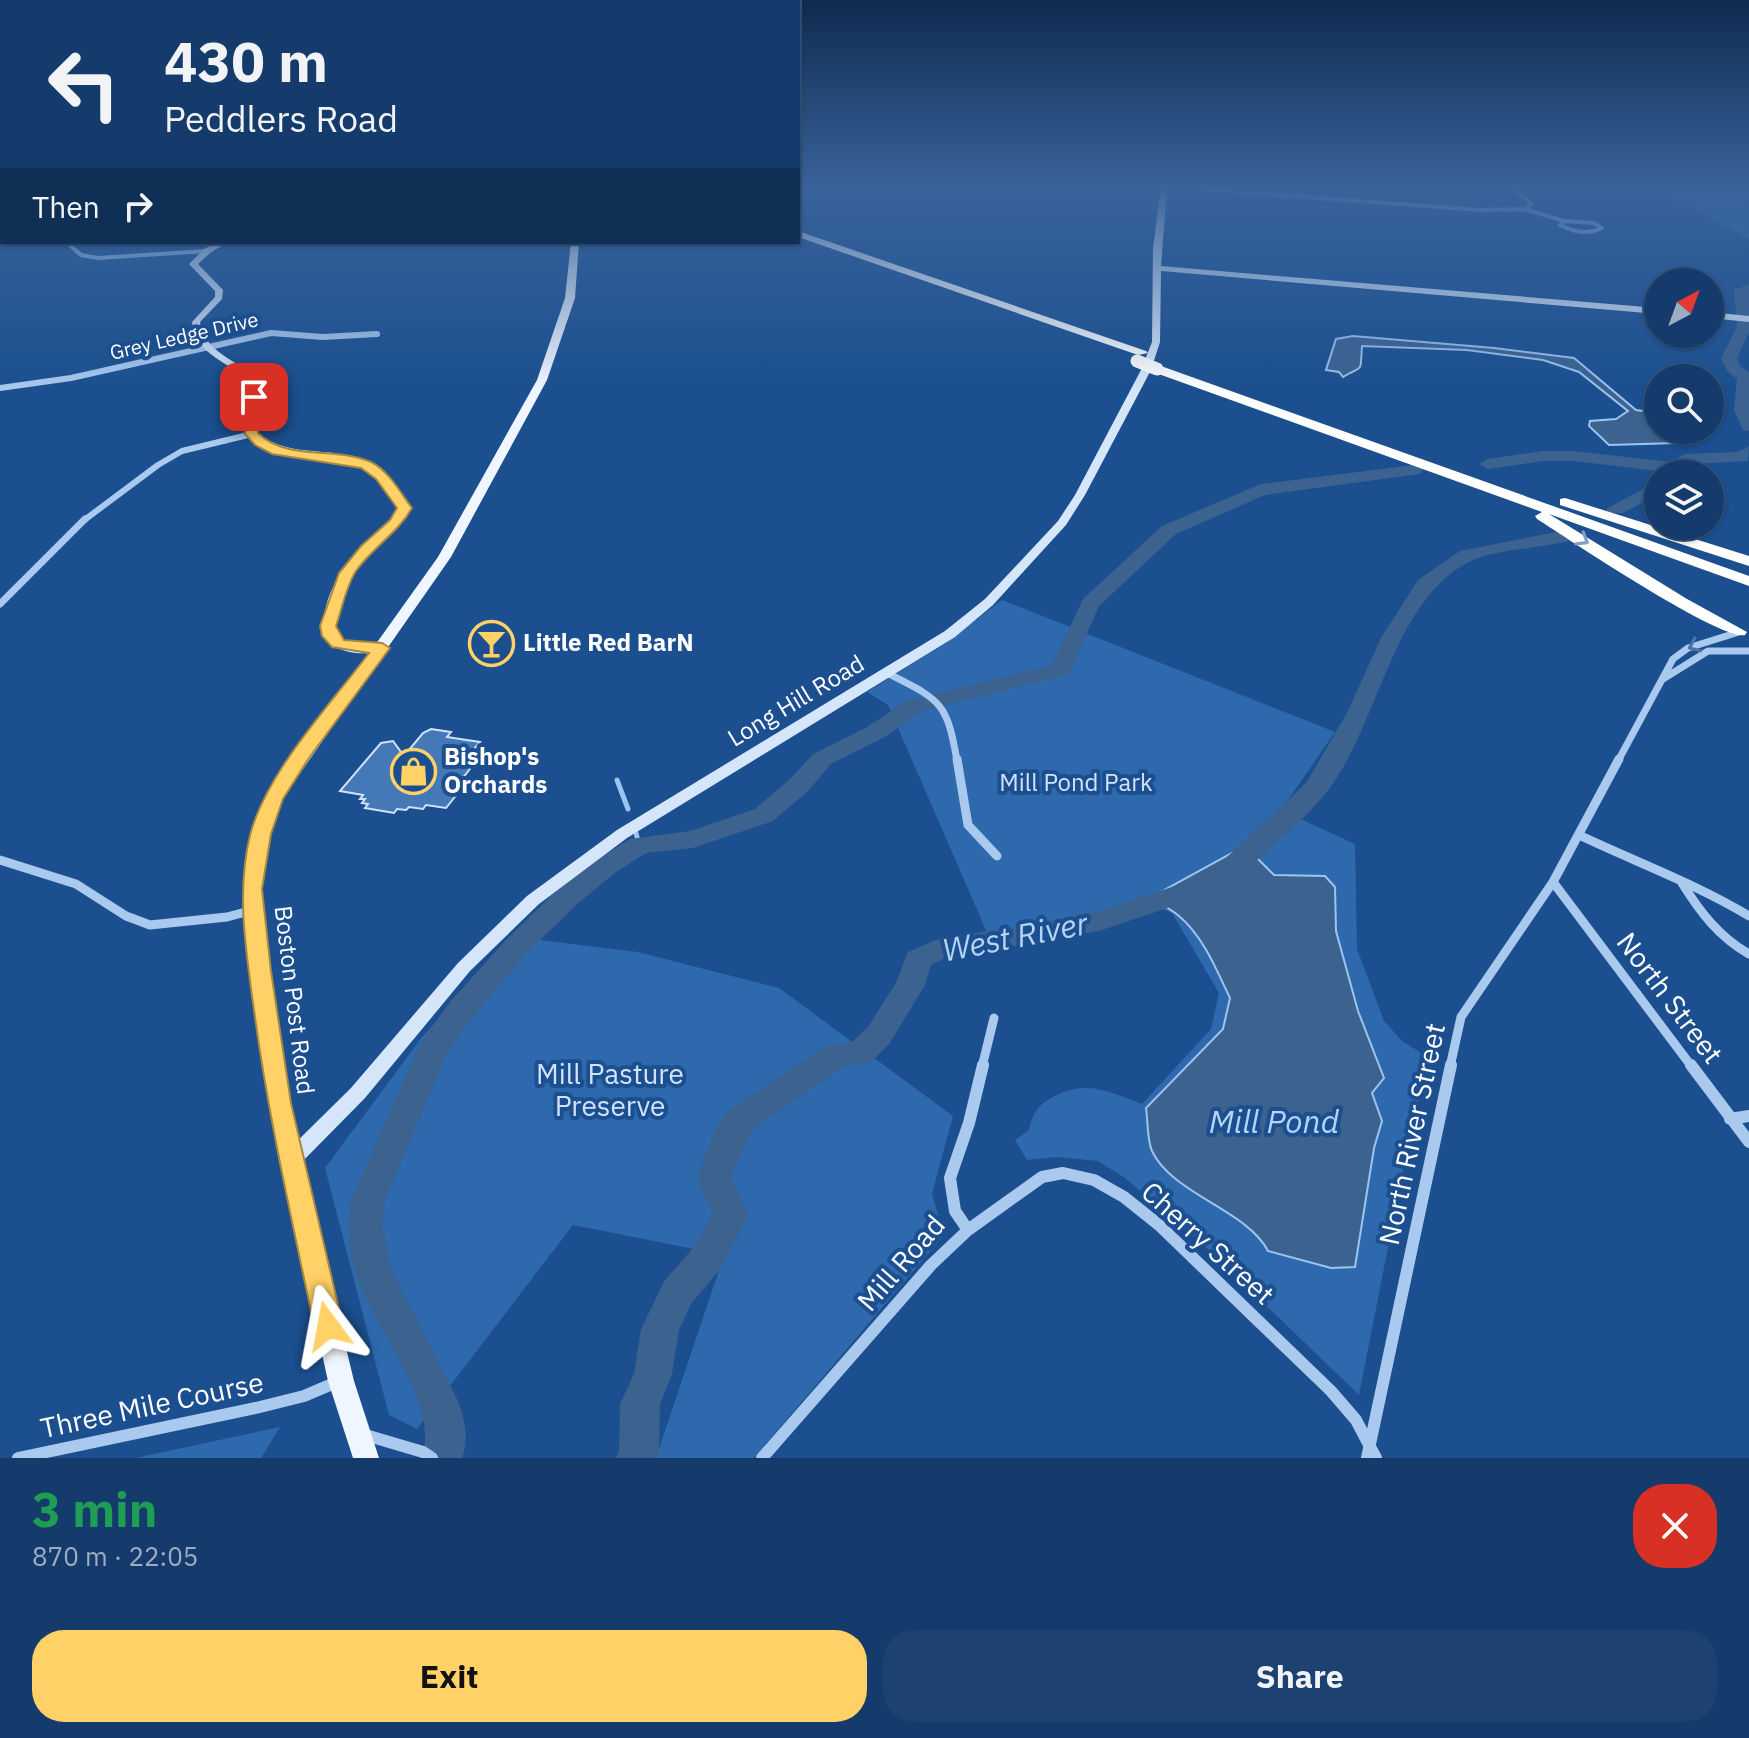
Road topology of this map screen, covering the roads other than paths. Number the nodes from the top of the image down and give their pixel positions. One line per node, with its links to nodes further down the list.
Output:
1 (81, 255): 2 (street)
2 (144, 255)
3 (203, 255): 13 (street)
4 (574, 255): 25 (main road, Boston Post Road)
5 (836, 255): 14 (highway)
6 (857, 255): 14 (highway)
7 (1158, 255): 8 (street, Long Hill Road)
8 (1156, 268): 9 (street); 27 (street, Long Hill Road)
9 (1644, 310)
10 (1724, 317): 11 (street)
11 (1749, 319)
12 (377, 334): 13 (street, Grey Ledge Drive)
13 (202, 348): 16 (street, Grey Ledge Drive); 17 (street)
14 (1140, 357): 15 (highway, bridge)
15 (1159, 364): 18 (highway); 19 (highway)
16 (0, 388)
17 (252, 434): 23 (street); 25 (street)
18 (1384, 450): 22 (highway); 24 (highway, one-way to 24)
19 (1555, 499): 20 (highway); 21 (highway)
20 (1749, 561)
21 (1749, 568)
22 (1749, 581)
23 (0, 604)
24 (1746, 633): 28 (street, North River Street, one-way to 28)
25 (382, 648): 34 (main road, Boston Post Road)
26 (1749, 651): 28 (street, North River Street)
27 (887, 673): 30 (street); 41 (street, Long Hill Road)
28 (1662, 680): 29 (street, North River Street)
29 (1579, 835): 32 (street, North River Street); 33 (street)
30 (997, 856)
31 (0, 860): 34 (street)
32 (1553, 882): 39 (street, North Street); 44 (street, North River Street)
33 (1681, 883): 35 (street); 36 (street)
34 (253, 910): 41 (main road, Boston Post Road)
35 (1749, 916)
36 (1749, 954)
37 (994, 1018): 42 (street, Mill Road)
38 (1749, 1116): 39 (street)
39 (1730, 1119): 40 (street, North Street)
40 (1749, 1142)
41 (290, 1161): 43 (main road, Boston Post Road)
42 (968, 1230): 44 (street, Cherry Street); 48 (street, Mill Road)
43 (341, 1381): 45 (main road, Boston Post Road); 47 (street, Three Mile Course)
44 (1370, 1444): 49 (street, North River Street); 50 (street, Cherry Street)
45 (361, 1445): 46 (street)
46 (428, 1455)
47 (18, 1458)
48 (762, 1458)
49 (1367, 1458)
50 (1376, 1458)

